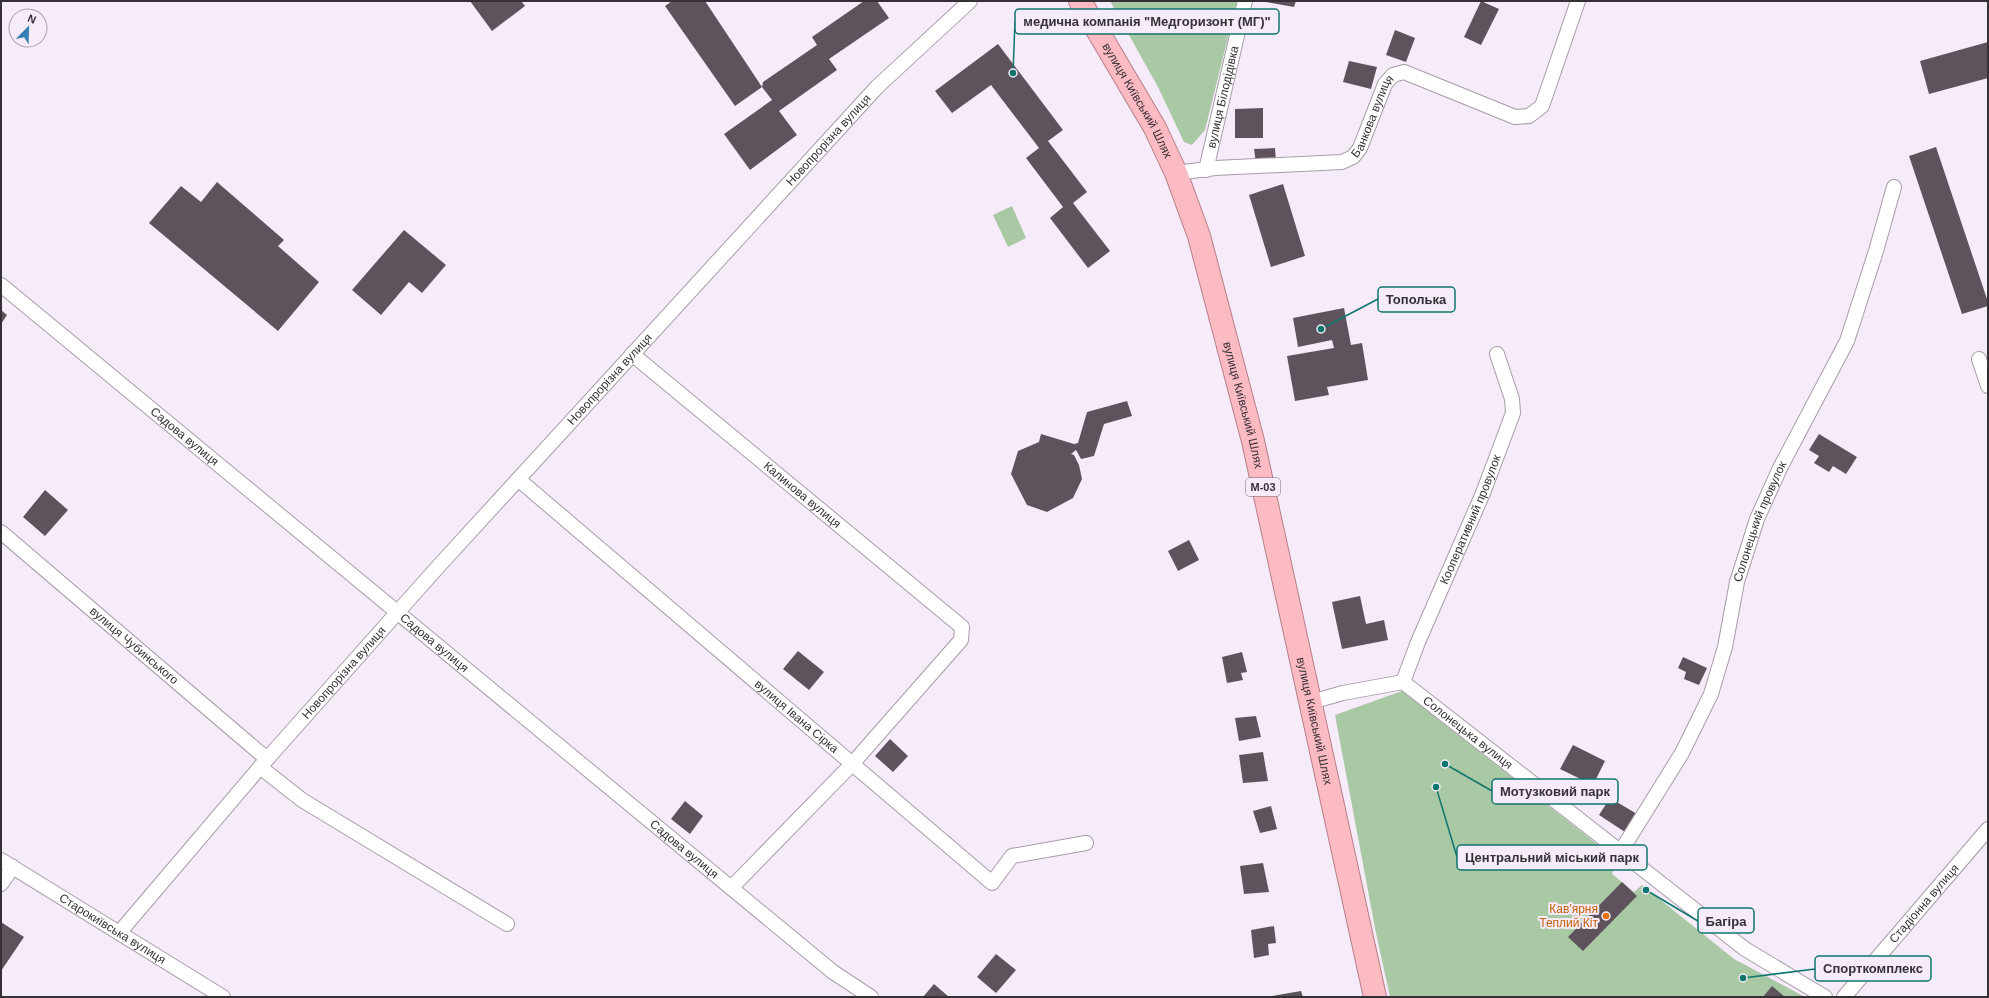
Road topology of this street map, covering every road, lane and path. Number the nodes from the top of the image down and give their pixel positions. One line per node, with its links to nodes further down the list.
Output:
1 (970, 1): 9 (street, Новопрорізна вулиця)
2 (1080, 1): 6 (highway, вулиця Київський Шлях / М-03)
3 (1245, 1): 5 (street, вулиця Білодідівка)
4 (1578, 1): 5 (street, Банкова вулиця)
5 (1206, 170): 6 (street, Банкова вулиця)
6 (1176, 174): 17 (highway, вулиця Київський Шлях / М-03)
7 (1894, 187): 22 (street, Солонецький провулок)
8 (1, 285): 15 (street, Садова вулиця)
9 (632, 354): 13 (street, Новопрорізна вулиця); 19 (street, Калинова вулиця)
10 (1497, 354): 16 (street, Кооперативний провулок)
11 (1979, 359): 12 (street)
12 (1988, 386)
13 (518, 479): 15 (street, Новопрорізна вулиця); 19 (street, вулиця Івана Сірка)
14 (1, 532): 18 (street, вулиця Чубинського)
15 (398, 612): 18 (street, Новопрорізна вулиця); 25 (street, Садова вулиця)
16 (1403, 682): 17 (street); 22 (street, Солонецька вулиця)
17 (1308, 696): 30 (highway, вулиця Київський Шлях / М-03)
18 (264, 763): 26 (street); 27 (street, Новопрорізна вулиця)
19 (852, 764): 21 (street, вулиця Івана Сірка); 25 (street)
20 (1988, 829): 32 (street, Стадіонна вулиця)
21 (1086, 843)
22 (1621, 852): 31 (street, Солонецька вулиця)
23 (7, 864): 24 (street); 27 (street, Старокиївська вулиця)
24 (1, 884)
25 (731, 888): 29 (street, Садова вулиця)
26 (507, 924)
27 (119, 933): 28 (street, Старокиївська вулиця)
28 (223, 997)
29 (871, 997)
30 (1375, 997)
31 (1825, 997)
32 (1844, 997)

